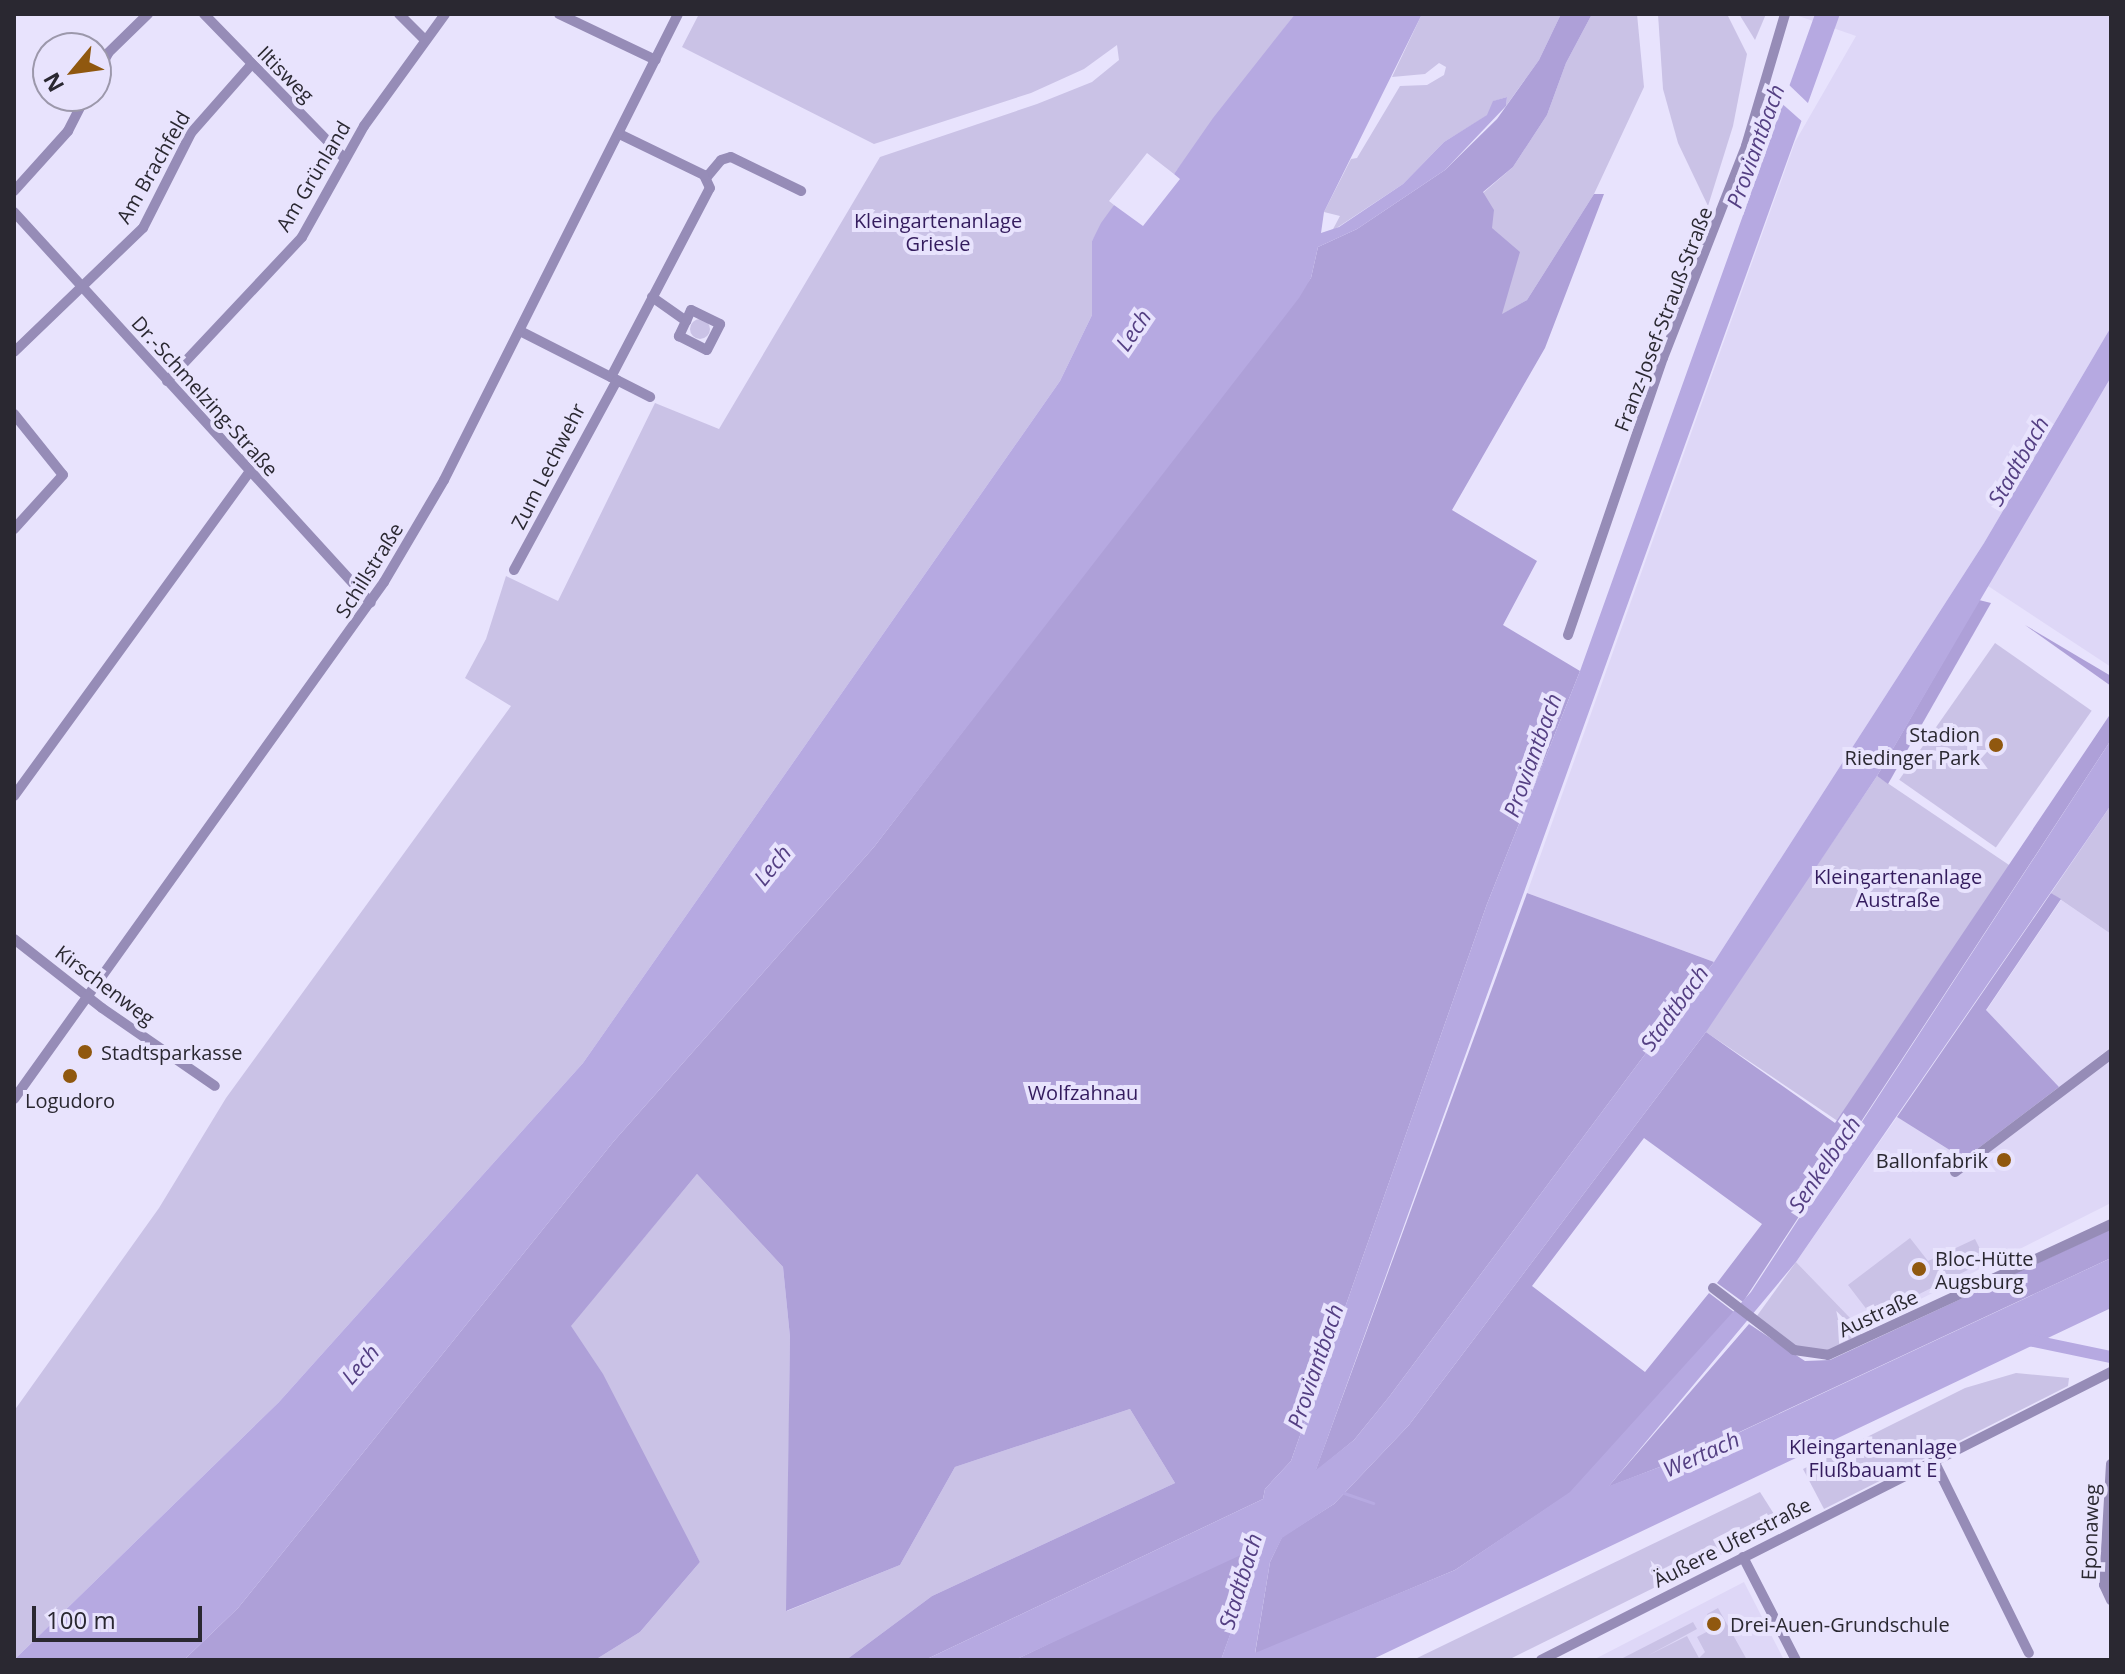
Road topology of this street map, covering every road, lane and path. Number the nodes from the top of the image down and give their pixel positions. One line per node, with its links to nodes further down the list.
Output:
1 (148, 14): 9 (street)
2 (204, 14): 11 (street, Iltisweg)
3 (399, 14): 8 (street)
4 (445, 14): 8 (street, Am Grünland)
5 (559, 14): 10 (street)
6 (678, 14): 10 (street, Schillstraße)
7 (1785, 14): 32 (street, Franz-Josef-Strauß-Straße)
8 (424, 39): 14 (street, Am Grünland)
9 (112, 49)
10 (656, 60): 13 (street, Schillstraße)
11 (251, 65): 14 (street, Iltisweg); 19 (street, Am Brachfeld)
12 (78, 112): 16 (street)
13 (619, 134): 15 (street); 22 (street, Schillstraße)
14 (344, 158): 25 (street, Am Grünland)
15 (706, 178): 17 (street); 20 (street, Zum Lechwehr)
16 (14, 191)
17 (801, 191)
18 (14, 212): 19 (street, Dr.-Schmelzing-Straße)
19 (84, 289): 23 (street, Am Brachfeld); 25 (street, Dr.-Schmelzing-Straße)
20 (652, 297): 21 (street); 24 (street, Zum Lechwehr)
21 (683, 320)
22 (520, 331): 24 (street); 31 (street, Schillstraße)
23 (14, 352)
24 (614, 379): 26 (street); 30 (street, Zum Lechwehr)
25 (167, 381): 28 (street, Dr.-Schmelzing-Straße)
26 (650, 397)
27 (14, 414): 29 (street)
28 (249, 472): 31 (street, Dr.-Schmelzing-Straße); 33 (street)
29 (14, 529)
30 (514, 570)
31 (371, 603): 35 (street, Schillstraße)
32 (1568, 635)
33 (14, 796)
34 (14, 939): 35 (street, Kirschenweg)
35 (90, 997): 37 (street, Kirschenweg); 38 (street, Schillstraße)
36 (2111, 1054): 39 (street)
37 (215, 1086)
38 (14, 1099)
39 (1955, 1172)
40 (2111, 1224): 41 (street, Austraße)
41 (1713, 1288)
42 (2111, 1372): 43 (street, Äußere Uferstraße)
43 (1934, 1461): 45 (street, Äußere Uferstraße); 47 (street)
44 (2111, 1464): 46 (street, Eponaweg)
45 (1743, 1557): 48 (street, Äußere Uferstraße); 49 (street)
46 (2111, 1600)
47 (2029, 1653)
48 (1541, 1660)
49 (1796, 1660)

